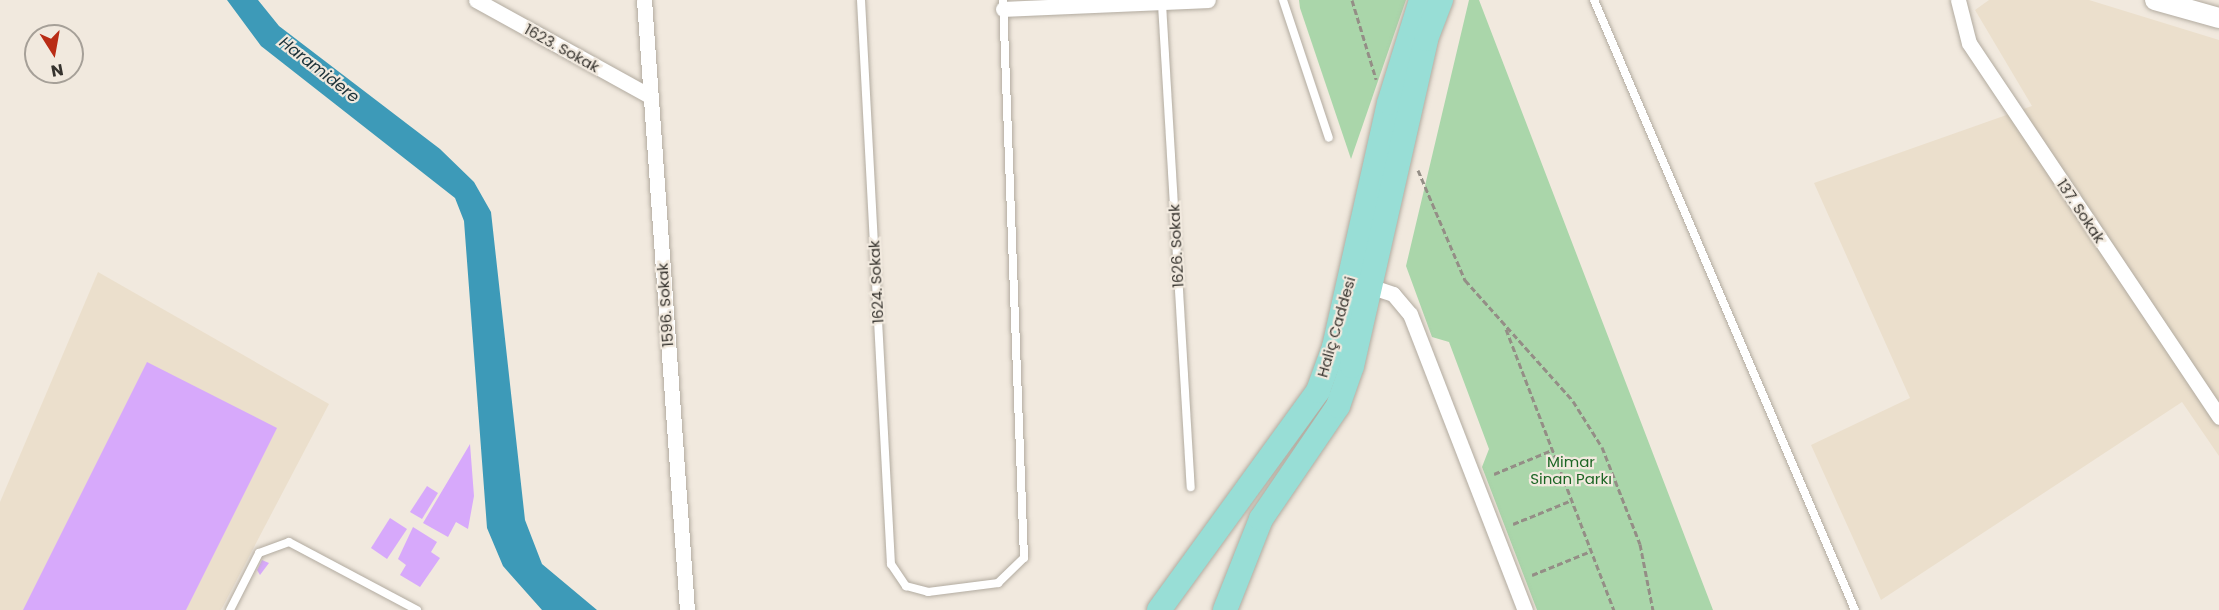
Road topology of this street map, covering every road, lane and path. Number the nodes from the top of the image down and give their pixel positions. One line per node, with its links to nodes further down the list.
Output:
1 (476, 0): 16 (street, 1623. Sokak)
2 (644, 0): 16 (street, 1596. Sokak)
3 (861, 0): 12 (lane, 1624. Sokak)
4 (1208, 0): 13 (street)
5 (1283, 0): 18 (lane)
6 (1352, 0): 15 (path)
7 (1421, 0): 15 (main road, Haliç Caddesi)
8 (1441, 0): 17 (main road, Haliç Caddesi)
9 (1594, 0): 37 (lane)
10 (1958, 0): 21 (street, 137. Sokak)
11 (2155, 0): 14 (street)
12 (1003, 4): 13 (street)
13 (1162, 4): 24 (lane, 1626. Sokak)
14 (2219, 18)
15 (1393, 93): 32 (main road, Haliç Caddesi)
16 (648, 95): 31 (street, 1596. Sokak)
17 (1406, 137): 19 (main road, Haliç Caddesi); 20 (path)
18 (1329, 138)
19 (1372, 287): 33 (main road, Haliç Caddesi); 34 (street)
20 (1505, 327): 22 (path); 36 (path)
21 (2219, 417)
22 (1552, 450): 23 (path); 25 (path)
23 (1494, 474)
24 (1191, 487)
25 (1572, 500): 26 (path); 27 (path)
26 (1513, 524)
27 (1591, 551): 28 (path); 35 (path)
28 (1532, 575)
29 (230, 610): 30 (lane)
30 (417, 610)
31 (687, 610)
32 (1159, 610)
33 (1225, 610)
34 (1525, 610)
35 (1614, 610)
36 (1653, 610)
37 (1855, 610)

